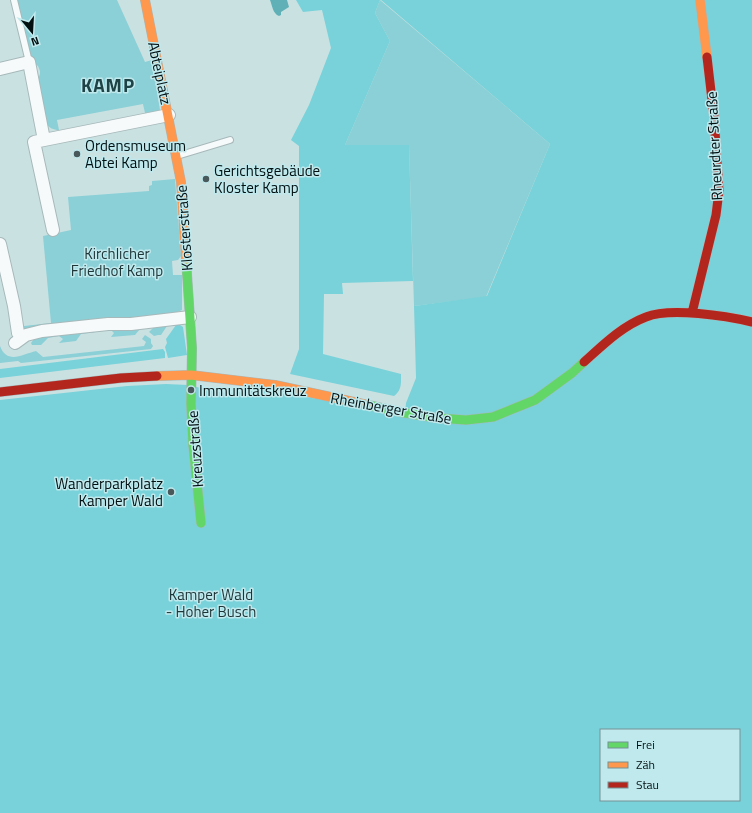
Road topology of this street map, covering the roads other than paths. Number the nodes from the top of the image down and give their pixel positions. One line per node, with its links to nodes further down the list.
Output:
1 (14, 0): 4 (lane)
2 (145, 0): 6 (street, Abteiplatz)
3 (700, 0): 12 (street, Rheurdter Straße)
4 (28, 62): 5 (street); 7 (street)
5 (0, 69)
6 (169, 115): 7 (street, Abteiplatz); 9 (street, Klosterstraße)
7 (44, 140): 10 (street)
8 (230, 140): 9 (lane)
9 (177, 156): 13 (street, Klosterstraße)
10 (52, 230)
11 (0, 244): 13 (street)
12 (692, 313): 14 (street, Rheinberger Straße); 15 (street, Rheinberger Straße)
13 (190, 317): 15 (street, Klosterstraße)
14 (752, 322)
15 (191, 375): 16 (street, Rheinberger Straße); 17 (street, Kreuzstraße)
16 (0, 392)
17 (201, 523)

